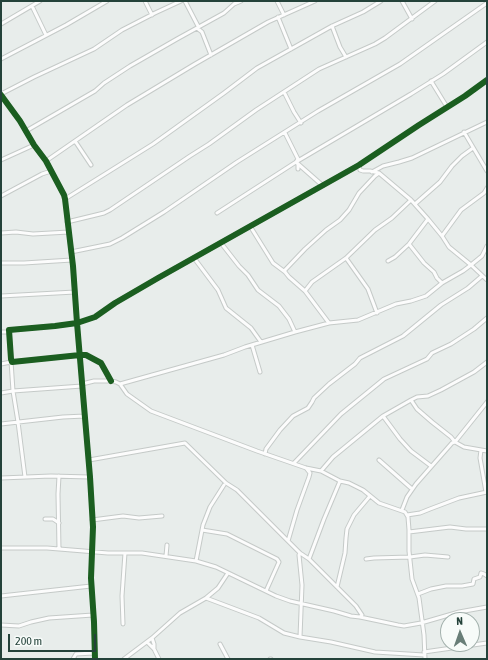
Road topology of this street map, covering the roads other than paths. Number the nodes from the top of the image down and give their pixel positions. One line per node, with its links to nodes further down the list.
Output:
1 (40, 1): 13 (street)
2 (107, 1): 21 (street)
3 (144, 1): 14 (street)
4 (181, 1): 14 (street)
5 (186, 1): 20 (street)
6 (240, 1): 20 (street)
7 (277, 1): 15 (street)
8 (315, 1): 15 (street)
9 (381, 1): 19 (street)
10 (402, 1): 17 (street)
11 (435, 1): 17 (street)
12 (487, 3): 33 (street)
13 (32, 6): 18 (street); 21 (street)
14 (152, 15): 30 (street)
15 (284, 15): 16 (street)
16 (278, 17): 23 (street); 24 (street)
17 (412, 19): 25 (street)
18 (1, 24)
19 (332, 26): 23 (street); 25 (street)
20 (197, 27): 24 (street); 34 (street)
21 (46, 35): 26 (street)
22 (487, 42): 28 (street)
23 (291, 49): 55 (street)
24 (211, 55): 37 (street)
25 (346, 57): 29 (street)
26 (1, 59)
27 (487, 80): 31 (street)
28 (431, 81): 31 (street); 43 (street)
29 (284, 92): 33 (street); 60 (street)
30 (1, 94): 34 (street)
31 (447, 107): 46 (street)
32 (487, 122): 35 (street)
33 (300, 123): 36 (street)
34 (26, 131): 38 (street)
35 (464, 132): 39 (street); 50 (street)
36 (285, 133): 43 (street); 68 (street)
37 (75, 141): 41 (street); 45 (street)
38 (34, 145): 40 (street); 41 (street)
39 (473, 148): 44 (street); 57 (street)
40 (1, 160)
41 (46, 161): 48 (street)
42 (487, 161): 44 (street)
43 (296, 162): 47 (street); 52 (street); 58 (street)
44 (483, 164): 49 (street)
45 (91, 165)
46 (359, 165): 50 (street); 52 (street)
47 (298, 169)
48 (51, 171): 54 (street); 55 (street)
49 (487, 171)
50 (372, 172): 51 (street)
51 (379, 173): 56 (street); 75 (street)
52 (322, 185): 61 (street)
53 (487, 188): 64 (street)
54 (1, 196)
55 (65, 199): 60 (street)
56 (411, 200): 57 (street); 70 (street)
57 (415, 204): 59 (street)
58 (217, 213)
59 (428, 219): 64 (street); 66 (street)
60 (67, 222): 62 (street)
61 (250, 226): 65 (street); 75 (street)
62 (69, 232): 63 (street); 68 (street)
63 (1, 233)
64 (442, 236): 74 (street)
65 (221, 243): 69 (street); 88 (street)
66 (409, 244): 72 (street); 78 (street)
67 (487, 246): 74 (street)
68 (72, 252): 71 (street)
69 (194, 258): 84 (street); 89 (street)
70 (346, 258): 79 (street); 82 (street)
71 (72, 260): 73 (street); 80 (street)
72 (388, 261)
73 (1, 263)
74 (471, 265): 76 (street); 78 (street)
75 (285, 272): 79 (street)
76 (482, 276): 77 (street); 110 (street)
77 (487, 280)
78 (442, 284): 82 (street)
79 (305, 291): 85 (street)
80 (75, 292): 81 (street); 84 (street)
81 (1, 296)
82 (377, 313): 85 (street)
83 (487, 318): 113 (street)
84 (77, 323): 87 (street); 91 (street)
85 (329, 323): 88 (street)
86 (1, 332): 87 (street)
87 (9, 332): 92 (street)
88 (295, 332): 89 (street)
89 (262, 342): 90 (street)
90 (252, 345): 95 (street); 97 (street)
91 (80, 355): 92 (street); 96 (street); 98 (street)
92 (11, 362): 94 (street); 99 (street)
93 (487, 362): 101 (street)
94 (1, 364)
95 (260, 372)
96 (111, 381): 97 (street); 98 (street)
97 (120, 384): 110 (street)
98 (82, 385): 99 (street); 103 (street)
99 (13, 391): 100 (street); 105 (street)
100 (1, 393)
101 (411, 400): 104 (street); 107 (street)
102 (487, 402): 107 (street)
103 (85, 416): 105 (street); 111 (street)
104 (383, 416): 114 (street); 116 (street)
105 (18, 422): 106 (street); 118 (street)
106 (1, 424)
107 (455, 442): 108 (street); 114 (street)
108 (481, 450): 109 (street); 124 (street)
109 (487, 451)
110 (265, 454): 113 (street)
111 (89, 460): 119 (street); 135 (street)
112 (379, 460): 123 (street)
113 (294, 463): 115 (street)
114 (431, 466): 123 (street)
115 (306, 468): 116 (street); 135 (street)
116 (321, 471): 121 (street)
117 (59, 476): 118 (street); 119 (street); 131 (street)
118 (25, 477): 120 (street)
119 (90, 477): 130 (street)
120 (1, 478)
121 (340, 481): 125 (street); 145 (street)
122 (224, 485): 133 (street)
123 (412, 489): 126 (street)
124 (487, 492): 127 (street)
125 (370, 496): 126 (street); 151 (street)
126 (402, 510): 127 (street)
127 (407, 515): 134 (street)
128 (162, 516): 130 (street)
129 (45, 519): 131 (street)
130 (92, 520): 139 (street)
131 (59, 523): 138 (street)
132 (487, 529): 134 (street)
133 (202, 530): 147 (street); 152 (street)
134 (409, 532): 143 (street)
135 (288, 541): 141 (street)
136 (167, 545): 142 (street)
137 (1, 548): 138 (street)
138 (59, 549): 139 (street)
139 (92, 551): 140 (street); 150 (street)
140 (125, 553): 142 (street); 160 (street)
141 (300, 553): 145 (street); 162 (street)
142 (166, 556): 147 (street)
143 (410, 557): 144 (street); 146 (street); 153 (street)
144 (448, 557)
145 (309, 560): 151 (street)
146 (366, 560)
147 (196, 561): 148 (street)
148 (228, 573): 152 (street); 155 (street)
149 (487, 576): 153 (street)
150 (91, 586): 154 (street); 157 (street)
151 (337, 587): 158 (street)
152 (266, 591): 158 (street)
153 (418, 594): 159 (street)
154 (1, 596)
155 (206, 598): 162 (street); 163 (street)
156 (487, 607): 159 (street)
157 (93, 615): 161 (street); 168 (street)
158 (360, 618): 159 (street)
159 (422, 623): 169 (street)
160 (123, 624)
161 (1, 625)
162 (300, 637): 169 (street)
163 (152, 638): 164 (street); 167 (street)
164 (147, 642): 167 (street); 172 (street)
165 (487, 643): 169 (street)
166 (220, 644): 174 (street)
167 (154, 649): 173 (street)
168 (94, 653): 170 (street); 171 (street)
169 (424, 653): 175 (street)
170 (73, 659)
171 (95, 659)
172 (124, 659)
173 (159, 659)
174 (228, 659)
175 (425, 659)

